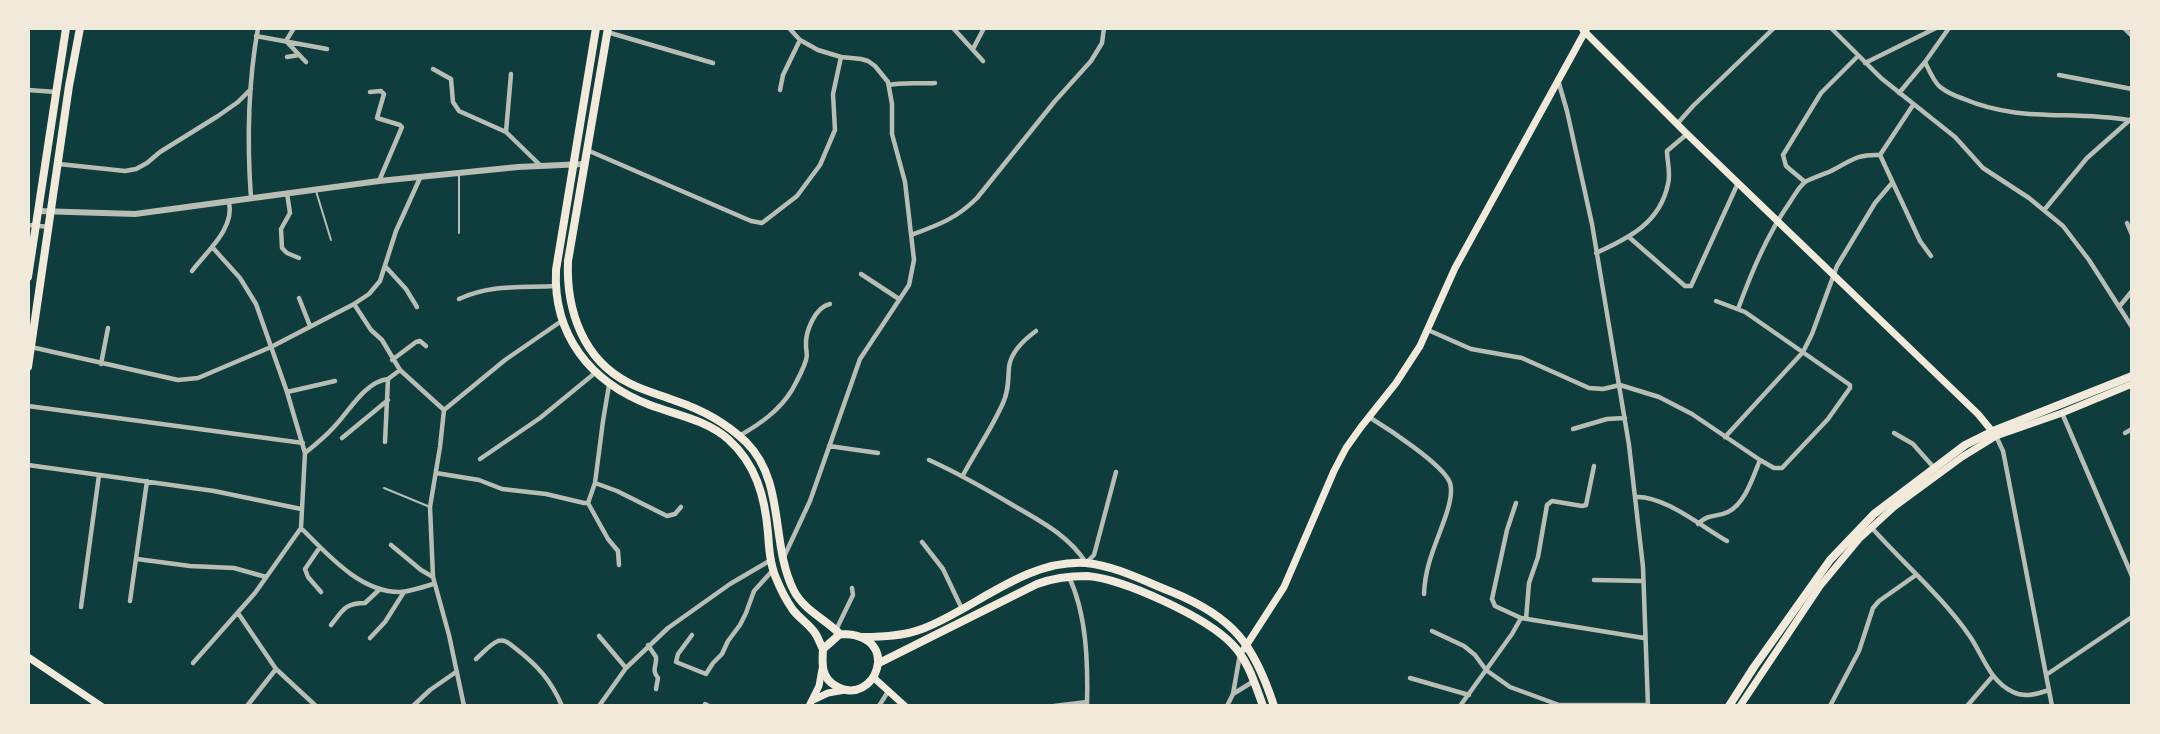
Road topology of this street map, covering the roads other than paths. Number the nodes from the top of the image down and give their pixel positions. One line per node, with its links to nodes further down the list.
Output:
1 (66, 28): 42 (main road)
2 (80, 28): 54 (main road)
3 (258, 28): 17 (street)
4 (294, 28): 20 (street)
5 (596, 28): 52 (main road)
6 (789, 28): 19 (street)
7 (953, 28): 22 (street)
8 (984, 28): 22 (street)
9 (1104, 28): 74 (street)
10 (1774, 28): 47 (street)
11 (1831, 28): 24 (street)
12 (1936, 28): 31 (street)
13 (1949, 28): 29 (street)
14 (2124, 28): 18 (street)
15 (607, 30): 30 (street); 50 (main road)
16 (1584, 30): 35 (main road); 47 (main road)
17 (256, 36): 20 (street); 38 (street)
18 (2132, 36)
19 (800, 40): 26 (street); 41 (street)
20 (286, 41): 21 (street); 23 (street)
21 (327, 49)
22 (973, 49): 27 (street)
23 (298, 55): 25 (street); 28 (street)
24 (1858, 56): 31 (street); 59 (street)
25 (287, 57)
26 (842, 57): 37 (street); 50 (street)
27 (983, 61)
28 (306, 62)
29 (1925, 62): 44 (street); 46 (street)
30 (713, 63)
31 (1865, 63): 44 (street)
32 (433, 69): 48 (street)
33 (511, 74): 48 (street)
34 (2059, 75): 39 (street)
35 (1558, 80): 79 (street); 102 (main road)
36 (935, 83): 37 (street)
37 (889, 85): 74 (street)
38 (251, 88): 54 (street); 64 (street)
39 (2132, 89)
40 (28, 90): 42 (street)
41 (780, 90)
42 (56, 92): 67 (main road)
43 (370, 92): 58 (street)
44 (1899, 93): 45 (street)
45 (1913, 105): 51 (street); 66 (street)
46 (2130, 119): 66 (street)
47 (1677, 124): 49 (main road)
48 (506, 132): 55 (street)
49 (1687, 134): 60 (main road); 76 (street)
50 (587, 150): 53 (main road)
51 (1880, 155): 59 (street); 61 (street)
52 (574, 163): 53 (street); 55 (street); 87 (main road)
53 (584, 164): 131 (main road)
54 (59, 165): 68 (main road)
55 (541, 166): 56 (street)
56 (459, 173): 57 (street); 73 (lane)
57 (420, 178): 58 (street); 82 (street)
58 (379, 181): 62 (street)
59 (1804, 182): 69 (street)
60 (1738, 183): 69 (main road); 76 (street)
61 (1892, 183): 80 (street); 85 (street)
62 (315, 189): 63 (street); 77 (lane)
63 (287, 193): 64 (street); 81 (street)
64 (251, 198): 65 (street)
65 (229, 202): 68 (street); 78 (street)
66 (2045, 209): 96 (street)
67 (38, 211): 68 (street); 71 (main road)
68 (51, 213): 72 (main road)
69 (1777, 221): 85 (main road); 97 (street)
70 (2127, 223): 75 (street)
71 (32, 225): 72 (street); 86 (main road)
72 (50, 227): 105 (main road)
73 (459, 233)
74 (911, 235): 91 (street)
75 (2132, 235)
76 (1630, 238): 79 (street)
77 (331, 240)
78 (213, 248): 83 (street); 106 (street)
79 (1596, 253): 118 (street)
80 (1931, 256)
81 (299, 258)
82 (385, 266): 93 (street); 95 (street)
83 (192, 272)
84 (861, 274): 91 (street)
85 (1832, 275): 107 (street); 130 (main road)
86 (28, 277)
87 (555, 286): 90 (street); 98 (main road)
88 (2132, 291): 96 (street)
89 (299, 298): 99 (street)
90 (459, 299)
91 (899, 299): 136 (street)
92 (1716, 301): 97 (street)
93 (354, 304): 99 (street); 108 (street)
94 (830, 304): 131 (street)
95 (417, 307)
96 (2119, 307): 101 (street)
97 (1738, 309): 107 (street)
98 (563, 320): 112 (main road); 122 (street)
99 (310, 326): 106 (street)
100 (108, 327): 109 (street)
101 (2132, 327)
102 (1428, 330): 118 (street); 124 (main road)
103 (1036, 331): 148 (street)
104 (426, 346): 108 (street)
105 (30, 347): 109 (street); 110 (main road)
106 (271, 347): 109 (street); 119 (street)
107 (1803, 352): 132 (street); 141 (street)
108 (392, 360): 111 (street)
109 (100, 364)
110 (28, 367)
111 (400, 370): 114 (street); 122 (street)
112 (595, 373): 117 (main road); 139 (street)
113 (2132, 376): 130 (main road)
114 (388, 379): 120 (street); 137 (street)
115 (334, 381): 119 (street)
116 (2132, 384): 123 (main road)
117 (609, 385): 150 (street); 167 (main road)
118 (1620, 385): 125 (street); 132 (street)
119 (287, 392): 134 (street)
120 (388, 400): 133 (street); 135 (street)
121 (28, 406): 134 (street)
122 (444, 410): 146 (street)
123 (2062, 413): 130 (main road); 172 (street)
124 (1369, 417): 183 (street); 199 (main road)
125 (1625, 418): 126 (street); 152 (street)
126 (1573, 429)
127 (2132, 429): 129 (street)
128 (1894, 433): 144 (street)
129 (2125, 433)
130 (1994, 434): 144 (main road); 211 (street)
131 (739, 436): 166 (main road)
132 (1725, 437): 141 (street)
133 (342, 438)
134 (303, 442): 137 (street)
135 (385, 442)
136 (828, 446): 138 (street); 166 (street)
137 (305, 453): 157 (street)
138 (878, 453)
139 (480, 459)
140 (929, 460): 148 (street)
141 (1760, 460): 158 (street)
142 (28, 465): 147 (street)
143 (1594, 466): 189 (street)
144 (1936, 471): 159 (main road); 240 (main road)
145 (1116, 472): 168 (street)
146 (436, 473): 153 (street); 155 (street)
147 (99, 475): 149 (street); 185 (street)
148 (963, 475): 168 (street)
149 (147, 481): 157 (street); 165 (street)
150 (596, 483): 153 (street); 156 (street)
151 (384, 489): 155 (lane)
152 (1635, 496): 158 (street); 177 (street)
153 (586, 503): 169 (street)
154 (1516, 503): 189 (street)
155 (430, 507): 174 (street)
156 (681, 507)
157 (301, 509): 160 (street)
158 (1698, 524): 162 (street)
159 (1871, 527): 171 (street); 241 (main road)
160 (301, 528): 164 (street); 173 (street)
161 (922, 542): 186 (street)
162 (1727, 542)
163 (391, 545): 174 (street)
164 (320, 547): 180 (street); 181 (street)
165 (137, 559): 173 (street); 184 (street)
166 (783, 559): 192 (main road)
167 (771, 560): 170 (main road); 198 (street)
168 (1086, 563): 186 (main road); 199 (main road)
169 (619, 565)
170 (773, 570): 193 (street); 200 (main road)
171 (1916, 575): 212 (street); 242 (street)
172 (2132, 576)
173 (266, 577): 187 (street)
174 (433, 577): 178 (street)
175 (1069, 577): 201 (main road); 205 (main road); 223 (street)
176 (1594, 580): 177 (street)
177 (1643, 581): 197 (street)
178 (433, 584): 182 (street); 210 (street)
179 (852, 588): 192 (street)
180 (380, 589): 182 (street); 190 (street)
181 (321, 592)
182 (404, 592): 196 (street)
183 (1424, 594)
184 (130, 601)
185 (81, 607)
186 (962, 609): 195 (main road)
187 (238, 613): 204 (street); 207 (street)
188 (2132, 617): 211 (street)
189 (1524, 619): 197 (street); 209 (street)
190 (331, 625)
191 (1432, 631): 209 (street)
192 (838, 632): 195 (main road); 200 (main road)
193 (692, 635)
194 (599, 636): 206 (street)
195 (863, 637): 205 (main road)
196 (370, 638)
197 (1644, 638): 239 (street)
198 (648, 645): 206 (street); 216 (street)
199 (1247, 645): 201 (main road); 236 (main road)
200 (823, 649): 208 (main road)
201 (1240, 654): 215 (main road); 220 (street)
202 (28, 657): 224 (main road)
203 (476, 659): 229 (street)
204 (192, 663)
205 (879, 663): 213 (main road)
206 (626, 668): 230 (street)
207 (276, 669): 225 (street); 226 (street)
208 (822, 669): 217 (main road); 222 (main road)
209 (1486, 670): 221 (street); 238 (street)
210 (456, 672): 227 (street); 228 (street)
211 (2046, 675): 219 (street)
212 (1992, 676): 219 (street); 243 (street)
213 (874, 678): 217 (main road); 218 (main road)
214 (1410, 678): 221 (street)
215 (1254, 681): 220 (street); 235 (main road)
216 (656, 689)
217 (845, 690): 222 (main road)
218 (889, 690): 231 (street); 232 (main road)
219 (2049, 690): 244 (street)
220 (1233, 694): 234 (street)
221 (1469, 695): 237 (street)
222 (811, 703)
223 (1087, 704): 233 (street)
224 (101, 705)
225 (247, 705)
226 (316, 705)
227 (413, 705)
228 (464, 705)
229 (562, 705)
230 (599, 705)
231 (879, 705)
232 (905, 705)
233 (1054, 705)
234 (1227, 705)
235 (1263, 705)
236 (1274, 705)
237 (1460, 705)
238 (1559, 705): 239 (street)
239 (1648, 705)
240 (1729, 705)
241 (1740, 705)
242 (1830, 705)
243 (1967, 705)
244 (2052, 705)

